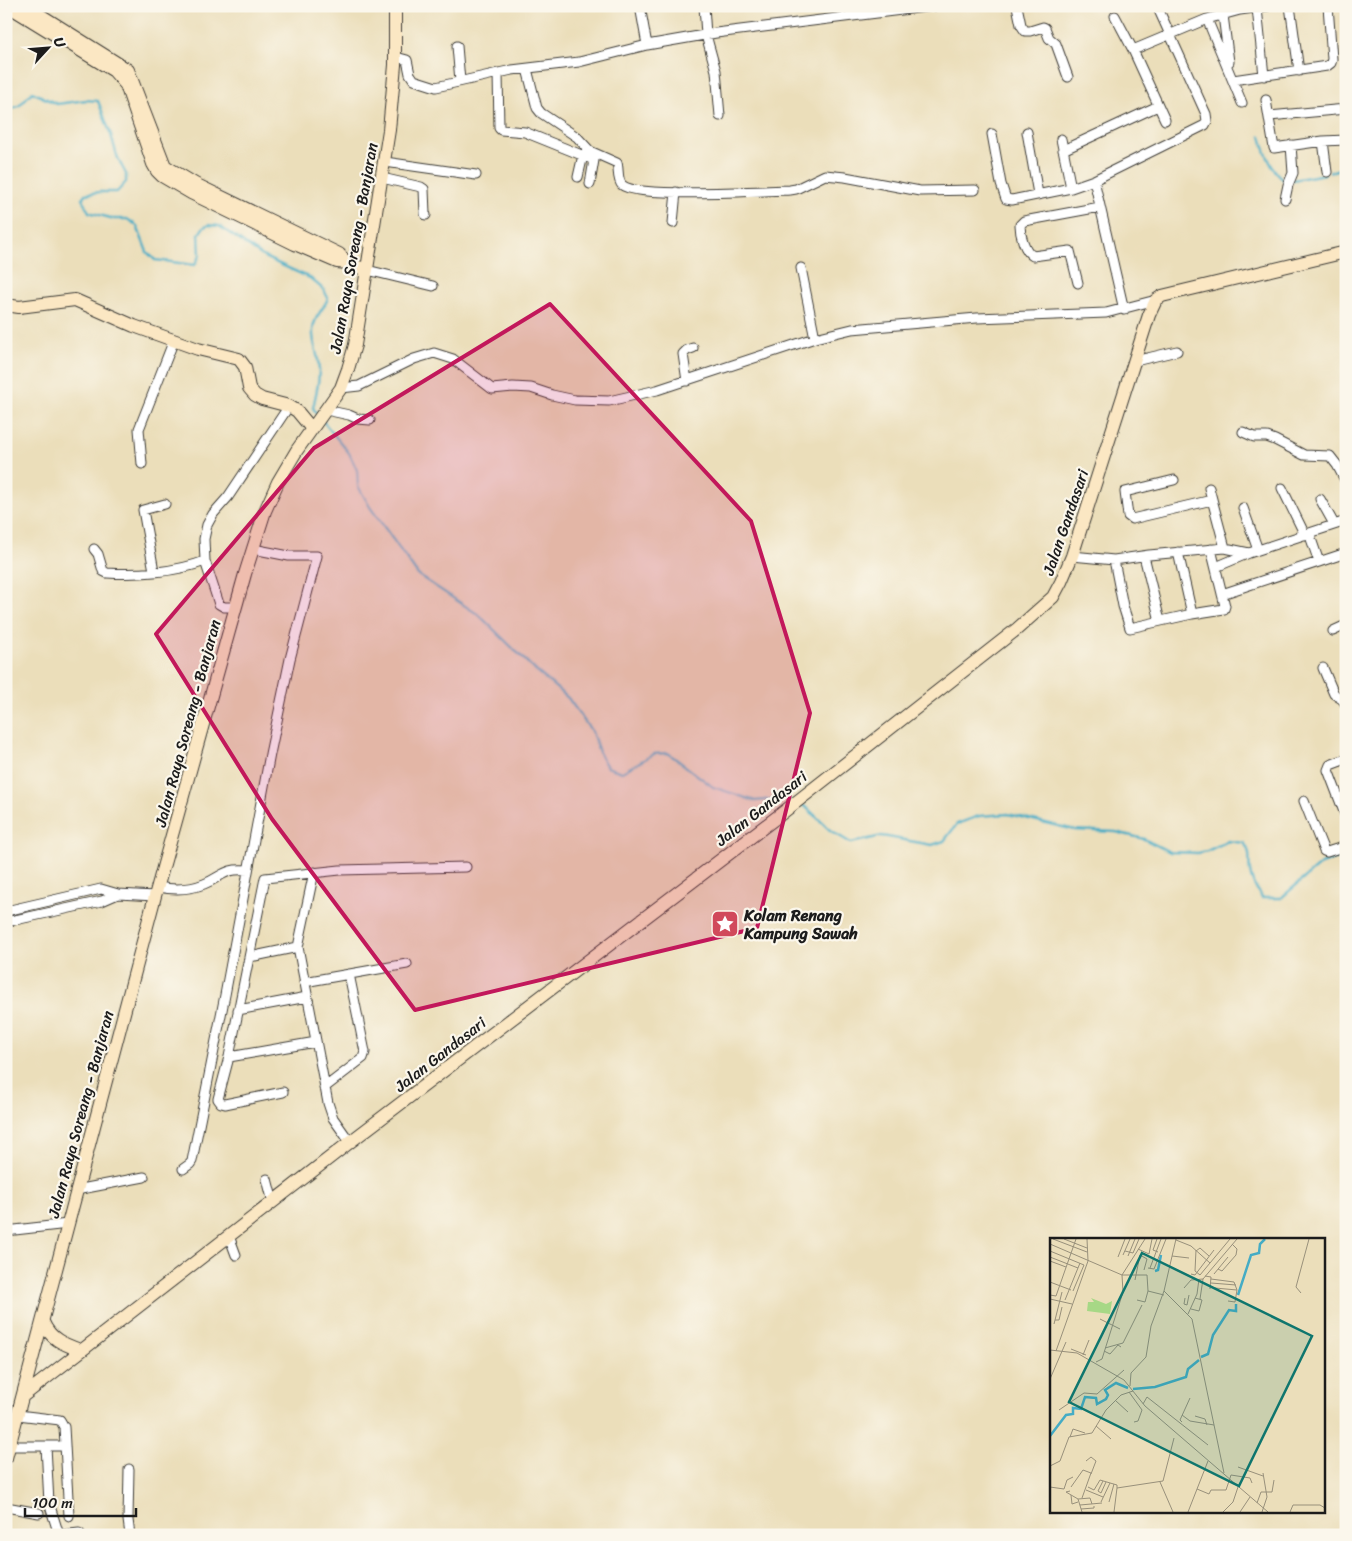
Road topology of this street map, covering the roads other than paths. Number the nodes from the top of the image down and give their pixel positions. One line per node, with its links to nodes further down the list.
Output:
1 (8, 6): 51 (street)
2 (26, 6): 51 (street)
3 (395, 6): 21 (street, Jalan Raya Soreang - Banjaran)
4 (640, 6): 18 (street)
5 (704, 6): 17 (street)
6 (934, 6): 17 (street)
7 (1017, 6): 26 (street)
8 (1158, 6): 16 (street)
9 (1268, 6): 12 (street)
10 (1290, 6): 23 (street)
11 (1328, 6): 23 (street)
12 (1257, 8): 13 (street); 25 (street)
13 (1222, 15): 15 (street); 27 (street)
14 (1116, 16): 20 (street)
15 (1207, 20): 16 (street); 27 (street)
16 (1171, 34): 20 (street); 49 (street)
17 (706, 35): 18 (street); 33 (street)
18 (647, 45): 22 (street)
19 (457, 46): 28 (street)
20 (1133, 50): 31 (street)
21 (396, 57): 28 (street); 44 (street, Jalan Raya Soreang - Banjaran)
22 (527, 69): 24 (street); 54 (street)
23 (1299, 71): 25 (street)
24 (498, 73): 28 (street); 43 (street)
25 (1264, 76): 27 (street)
26 (1068, 77)
27 (1231, 77): 30 (street)
28 (460, 81)
29 (1266, 100): 34 (street)
30 (1242, 103)
31 (1158, 106): 35 (street); 42 (street)
32 (1346, 109): 34 (street)
33 (720, 116)
34 (1268, 116): 41 (street)
35 (1165, 120)
36 (1027, 132): 55 (street)
37 (992, 134): 55 (street)
38 (1060, 139): 42 (street)
39 (1346, 140): 40 (street)
40 (1323, 142): 41 (street); 45 (street)
41 (1291, 146): 56 (street)
42 (1063, 150): 52 (street)
43 (583, 155): 47 (street); 50 (street)
44 (385, 162): 46 (street); 48 (street, Jalan Raya Soreang - Banjaran)
45 (1328, 172)
46 (476, 175)
47 (578, 177)
48 (382, 178): 58 (street); 62 (street, Jalan Raya Soreang - Banjaran)
49 (1094, 180): 52 (street); 57 (street)
50 (590, 184)
51 (193, 188): 62 (street)
52 (1071, 188): 55 (street)
53 (975, 190): 54 (street)
54 (676, 192): 59 (street)
55 (1038, 194)
56 (1285, 199)
57 (1100, 207): 63 (street); 67 (street)
58 (426, 215)
59 (673, 223)
60 (1346, 252): 65 (street)
61 (801, 268): 68 (street)
62 (367, 270): 64 (street); 74 (street, Jalan Raya Soreang - Banjaran)
63 (1078, 283)
64 (433, 286)
65 (1156, 300): 67 (street); 72 (street, Jalan Gandasari)
66 (6, 305): 69 (street)
67 (1124, 310): 68 (street)
68 (815, 338): 73 (street)
69 (174, 340): 75 (street); 80 (street)
70 (693, 348): 73 (street)
71 (1177, 351): 72 (street)
72 (1135, 361): 99 (street, Jalan Gandasari)
73 (687, 380): 74 (street)
74 (340, 388): 76 (street, Jalan Raya Soreang - Banjaran)
75 (290, 406): 78 (street); 102 (street)
76 (325, 411): 77 (street); 78 (street, Jalan Raya Soreang - Banjaran)
77 (370, 420)
78 (314, 426): 94 (street, Jalan Raya Soreang - Banjaran)
79 (1244, 432): 82 (street)
80 (142, 464)
81 (1174, 480): 86 (street)
82 (1346, 482)
83 (1209, 488): 86 (street)
84 (1282, 488): 91 (street)
85 (1320, 499): 90 (street)
86 (1212, 500): 92 (street)
87 (165, 504): 105 (street)
88 (1243, 508): 97 (street)
89 (1346, 521): 90 (street)
90 (1334, 524): 91 (street)
91 (1307, 534): 97 (street); 103 (street)
92 (1225, 548): 95 (street); 97 (street)
93 (94, 549): 105 (street)
94 (253, 549): 107 (street, Jalan Raya Soreang - Banjaran); 119 (street)
95 (1211, 549): 96 (street); 104 (street)
96 (1178, 552): 100 (street); 108 (street)
97 (1254, 552): 104 (street)
98 (1346, 553): 103 (street)
99 (1072, 556): 101 (street); 138 (street, Jalan Gandasari)
100 (1144, 556): 101 (street); 109 (street)
101 (1114, 560): 109 (street)
102 (205, 562): 105 (street); 107 (street)
103 (1319, 562): 106 (street)
104 (1216, 567): 106 (street)
105 (154, 571)
106 (1222, 594): 108 (street)
107 (235, 608): 121 (street, Jalan Raya Soreang - Banjaran)
108 (1192, 614): 109 (street)
109 (1160, 621)
110 (1346, 626): 111 (street)
111 (1333, 631)
112 (1322, 668): 113 (street)
113 (1346, 705)
114 (1346, 760): 116 (street)
115 (1304, 801): 117 (street)
116 (1346, 817)
117 (1346, 846)
118 (466, 867): 120 (street)
119 (248, 870): 121 (street); 139 (street)
120 (314, 872): 127 (street); 128 (street)
121 (157, 892): 122 (street); 142 (street, Jalan Raya Soreang - Banjaran)
122 (118, 894): 123 (street); 125 (street)
123 (23, 908): 124 (street); 125 (street)
124 (6, 912)
125 (25, 918): 126 (street)
126 (6, 922)
127 (298, 947): 128 (street); 131 (street)
128 (250, 957): 133 (street)
129 (407, 964): 130 (street)
130 (349, 974): 131 (street); 136 (street)
131 (304, 982): 132 (street)
132 (307, 997): 133 (street); 134 (street)
133 (238, 1010): 135 (street)
134 (316, 1042): 135 (street); 136 (street)
135 (229, 1057): 137 (street)
136 (324, 1088): 138 (street)
137 (284, 1092)
138 (350, 1142): 143 (street, Jalan Gandasari)
139 (183, 1169)
140 (144, 1177): 142 (street)
141 (266, 1179): 143 (street)
142 (76, 1190): 144 (street, Jalan Raya Soreang - Banjaran)
143 (273, 1202): 146 (street, Jalan Gandasari)
144 (68, 1224): 145 (street); 148 (street, Jalan Raya Soreang - Banjaran)
145 (6, 1231)
146 (229, 1236): 147 (street); 149 (street, Jalan Gandasari)
147 (236, 1255)
148 (43, 1322): 149 (street); 150 (street, Jalan Raya Soreang - Banjaran)
149 (80, 1350): 150 (street, Jalan Gandasari)
150 (23, 1396): 151 (street, Jalan Raya Soreang - Banjaran)
151 (18, 1415): 153 (street); 154 (street, Jalan Raya Soreang - Banjaran)
152 (46, 1446): 153 (street); 154 (street); 159 (street)
153 (65, 1446): 158 (street)
154 (7, 1450)
155 (128, 1469): 161 (street)
156 (6, 1507): 157 (street)
157 (39, 1513)
158 (69, 1516)
159 (60, 1535): 160 (street)
160 (81, 1535)
161 (130, 1535)

